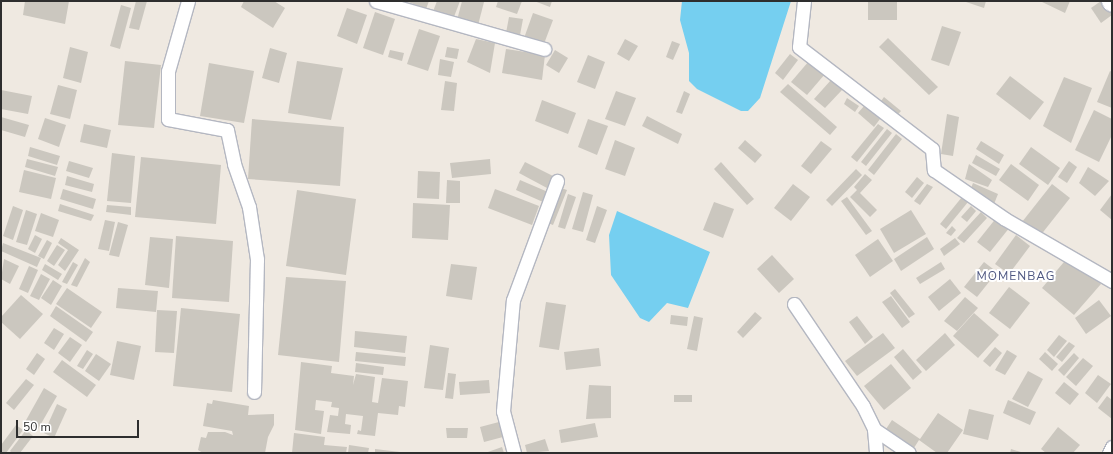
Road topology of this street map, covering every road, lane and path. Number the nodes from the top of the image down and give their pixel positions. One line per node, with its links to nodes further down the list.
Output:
1 (188, 1): 8 (street)
2 (376, 1): 4 (street)
3 (804, 1): 6 (street)
4 (544, 49)
5 (557, 181): 11 (street)
6 (1112, 281)
7 (794, 304): 9 (street)
8 (254, 392)
9 (874, 429): 12 (street); 13 (street)
10 (1112, 447): 14 (street)
11 (514, 453)
12 (876, 453)
13 (909, 453)
14 (1109, 453)

